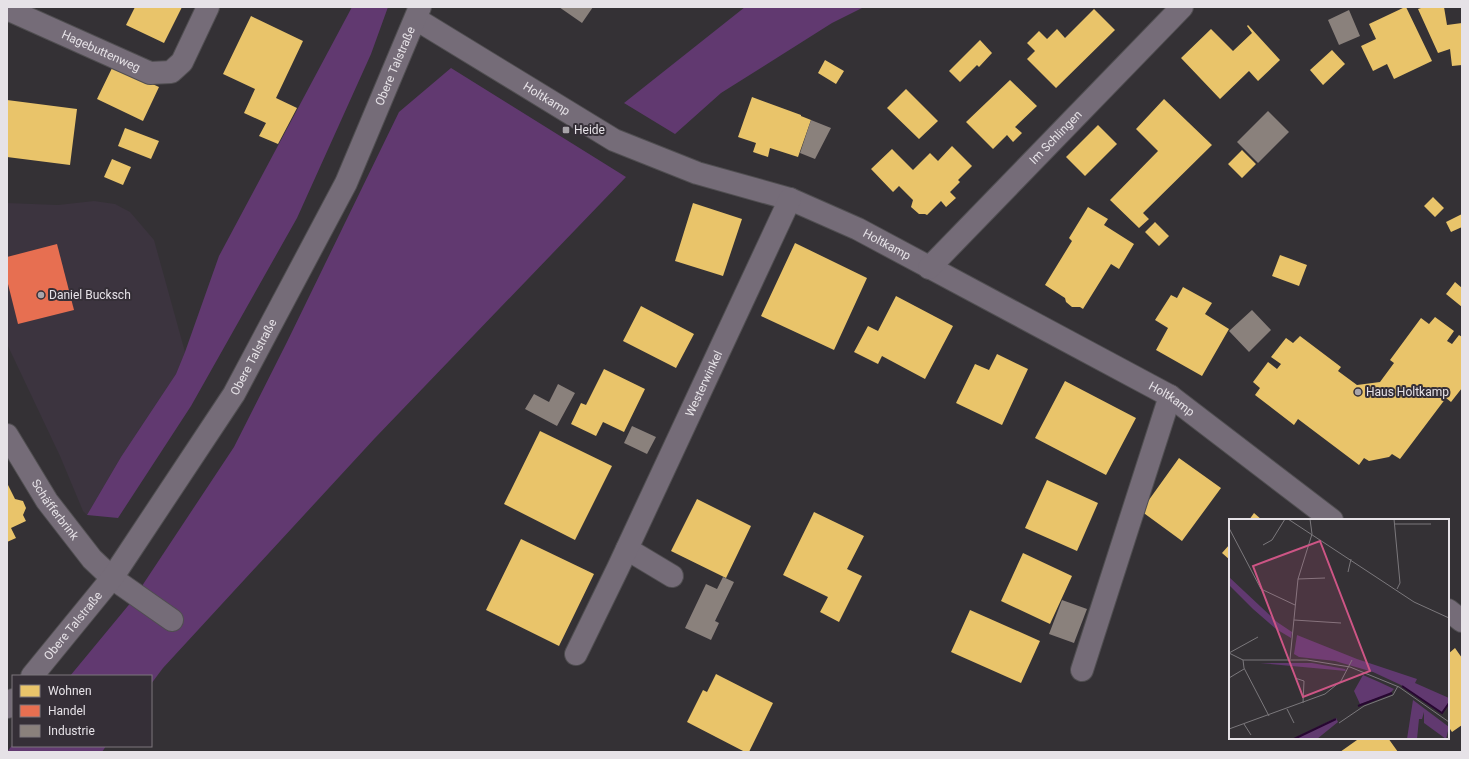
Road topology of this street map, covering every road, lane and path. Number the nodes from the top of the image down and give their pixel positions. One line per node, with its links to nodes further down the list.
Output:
1 (208, 7): 3 (street, Hagebuttenweg)
2 (1182, 7): 6 (street, Im Schlingen)
3 (7, 9)
4 (418, 13): 5 (street, Holtkamp); 12 (street, Obere Talstraße)
5 (790, 199): 6 (street, Holtkamp); 10 (street, Westerwinkel)
6 (929, 268): 7 (street, Holtkamp)
7 (1170, 396): 9 (street, Holtkamp); 17 (street)
8 (7, 435): 12 (street, Schäfferbrink)
9 (1331, 519)
10 (627, 549): 11 (street); 16 (street, Westerwinkel)
11 (672, 576)
12 (112, 578): 14 (street, Schäfferbrink); 18 (street, Obere Talstraße)
13 (1449, 611): 15 (street)
14 (172, 620)
15 (1462, 621)
16 (576, 654)
17 (1082, 670)
18 (33, 675)

